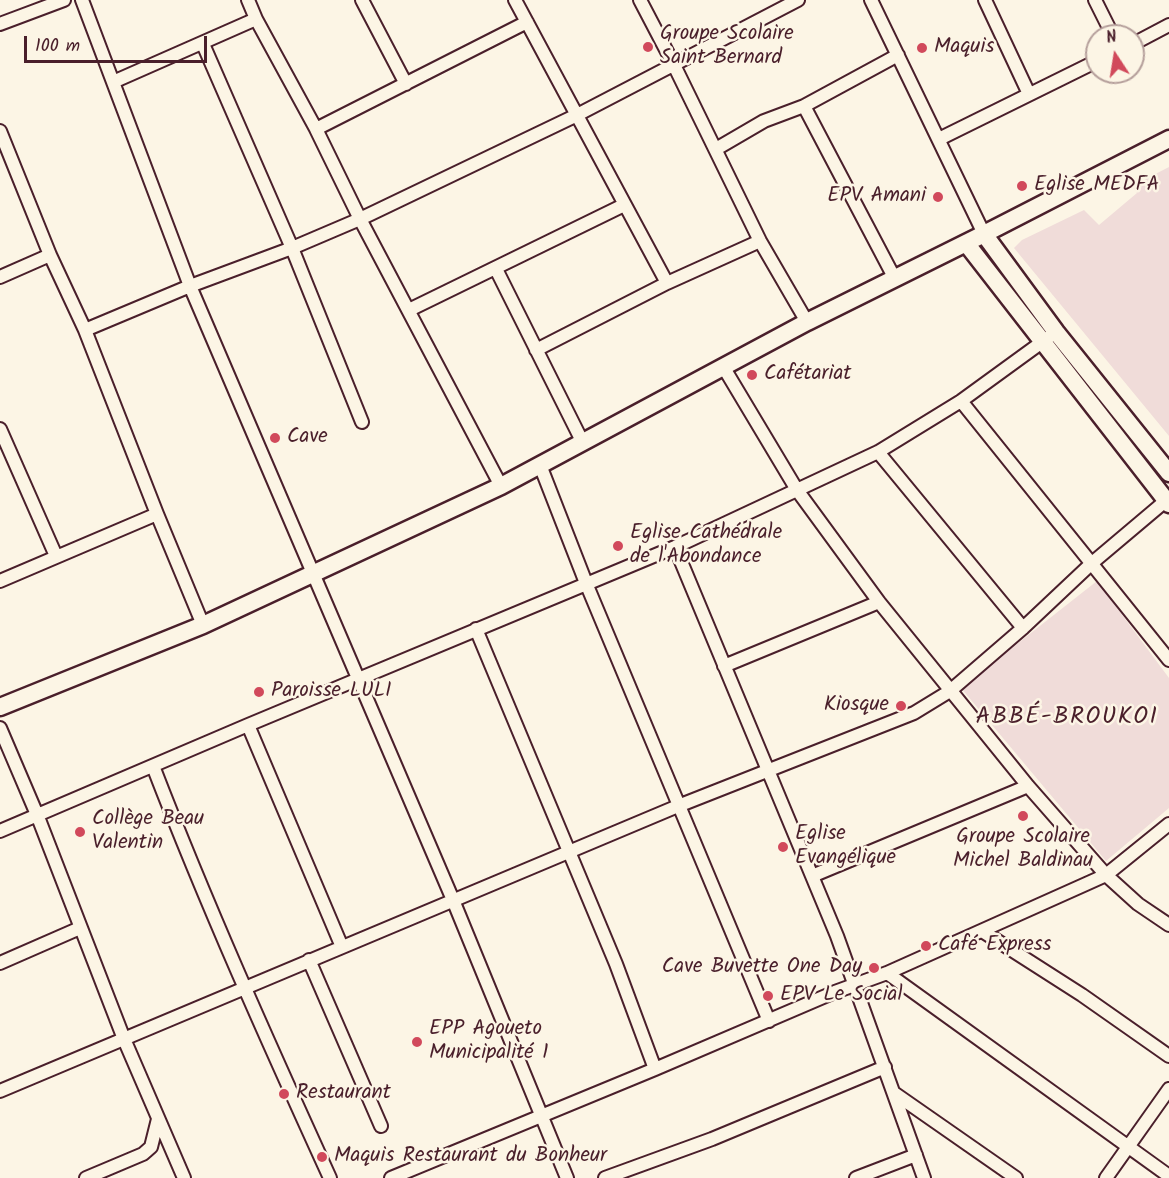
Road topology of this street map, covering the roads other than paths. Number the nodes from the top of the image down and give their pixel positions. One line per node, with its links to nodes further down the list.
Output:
1 (64, 0): 13 (street)
2 (82, 0): 21 (street)
3 (248, 0): 11 (street)
4 (362, 0): 22 (street)
5 (515, 0): 12 (street)
6 (640, 0): 19 (street)
7 (798, 0): 19 (street)
8 (871, 0): 18 (street)
9 (985, 0): 23 (street)
10 (1095, 0): 14 (street)
11 (256, 20): 17 (street); 26 (street)
12 (527, 22): 22 (street); 25 (street)
13 (0, 24)
14 (1107, 24)
15 (1169, 25): 16 (street)
16 (1145, 38)
17 (202, 44): 21 (street); 36 (street)
18 (898, 55): 24 (street); 28 (street)
19 (674, 65): 25 (street); 30 (street)
20 (1085, 68): 23 (street)
21 (113, 82): 42 (street)
22 (406, 84): 26 (street)
23 (1029, 94): 28 (street)
24 (804, 106): 30 (street); 40 (street)
25 (577, 115): 31 (street); 32 (street)
26 (316, 129): 32 (street)
27 (2, 139): 37 (street)
28 (939, 139): 33 (street)
29 (1169, 139): 33 (street)
30 (716, 149): 34 (street)
31 (624, 205): 38 (street); 41 (street)
32 (360, 219): 36 (street); 43 (street)
33 (984, 234): 35 (street); 46 (street)
34 (760, 241): 41 (street); 44 (street)
35 (966, 243): 40 (street); 47 (street)
36 (292, 248): 42 (street); 51 (street)
37 (50, 255): 39 (street); 45 (street)
38 (496, 269): 43 (street); 48 (street)
39 (0, 277)
40 (895, 279): 44 (street)
41 (667, 283): 48 (street)
42 (190, 286): 45 (street); 64 (street)
43 (409, 310): 57 (street)
44 (807, 322): 49 (street)
45 (85, 330): 60 (street)
46 (1056, 332): 47 (street); 56 (street)
47 (1042, 343): 50 (street); 59 (street)
48 (536, 350): 53 (street)
49 (724, 368): 53 (street); 58 (street)
50 (961, 401): 54 (street); 63 (street)
51 (362, 422)
52 (0, 429): 62 (street)
53 (583, 443): 55 (street)
54 (878, 452): 58 (street); 69 (street)
55 (540, 465): 57 (street); 66 (street)
56 (1169, 473)
57 (501, 486): 64 (street)
58 (797, 490): 61 (street); 67 (street)
59 (1168, 501): 63 (street)
60 (157, 514): 62 (street); 68 (street)
61 (675, 547): 66 (street); 72 (street)
62 (56, 556): 65 (street)
63 (1092, 563): 69 (street); 71 (street)
64 (314, 574): 68 (street); 73 (street)
65 (0, 581)
66 (586, 583): 70 (street); 81 (street)
67 (879, 602): 72 (street); 74 (street)
68 (203, 625): 75 (street)
69 (1023, 628): 74 (street)
70 (476, 629): 73 (street); 85 (street)
71 (1169, 660)
72 (724, 666): 79 (street)
73 (358, 680): 76 (street); 88 (street)
74 (950, 691): 79 (street); 80 (street)
75 (0, 706)
76 (248, 725): 78 (street); 92 (street)
77 (0, 728): 82 (street)
78 (153, 766): 82 (street); 97 (street)
79 (768, 770): 81 (street); 87 (street)
80 (1028, 786): 86 (street); 87 (street)
81 (678, 806): 85 (street); 98 (street)
82 (38, 817): 84 (street); 90 (street)
83 (1169, 824): 86 (street)
84 (0, 831)
85 (568, 853): 88 (street); 102 (street)
86 (1106, 875): 89 (street); 91 (street)
87 (812, 876): 96 (street)
88 (453, 900): 92 (street); 106 (street)
89 (1169, 925)
90 (80, 928): 94 (street); 99 (street)
91 (982, 931): 95 (street); 100 (street)
92 (342, 947): 93 (street)
93 (309, 960): 97 (street); 108 (street)
94 (0, 963)
95 (887, 973): 96 (street); 109 (street)
96 (856, 984): 98 (street); 101 (street)
97 (244, 988): 99 (street); 114 (street)
98 (769, 1021): 102 (street)
99 (124, 1039): 104 (street); 107 (street)
100 (1169, 1056)
101 (885, 1067): 105 (street); 117 (street)
102 (656, 1069): 106 (street)
103 (1169, 1089): 109 (street)
104 (0, 1091)
105 (894, 1093): 110 (street); 120 (street)
106 (542, 1114): 115 (street); 116 (street)
107 (158, 1119): 112 (street); 113 (street)
108 (381, 1126)
109 (1128, 1148): 111 (street); 121 (street)
110 (916, 1155): 118 (street); 119 (street)
111 (1169, 1176)
112 (86, 1178)
113 (184, 1178)
114 (330, 1178)
115 (391, 1178)
116 (567, 1178)
117 (605, 1178)
118 (856, 1178)
119 (924, 1178)
120 (1016, 1178)
121 (1106, 1178)

